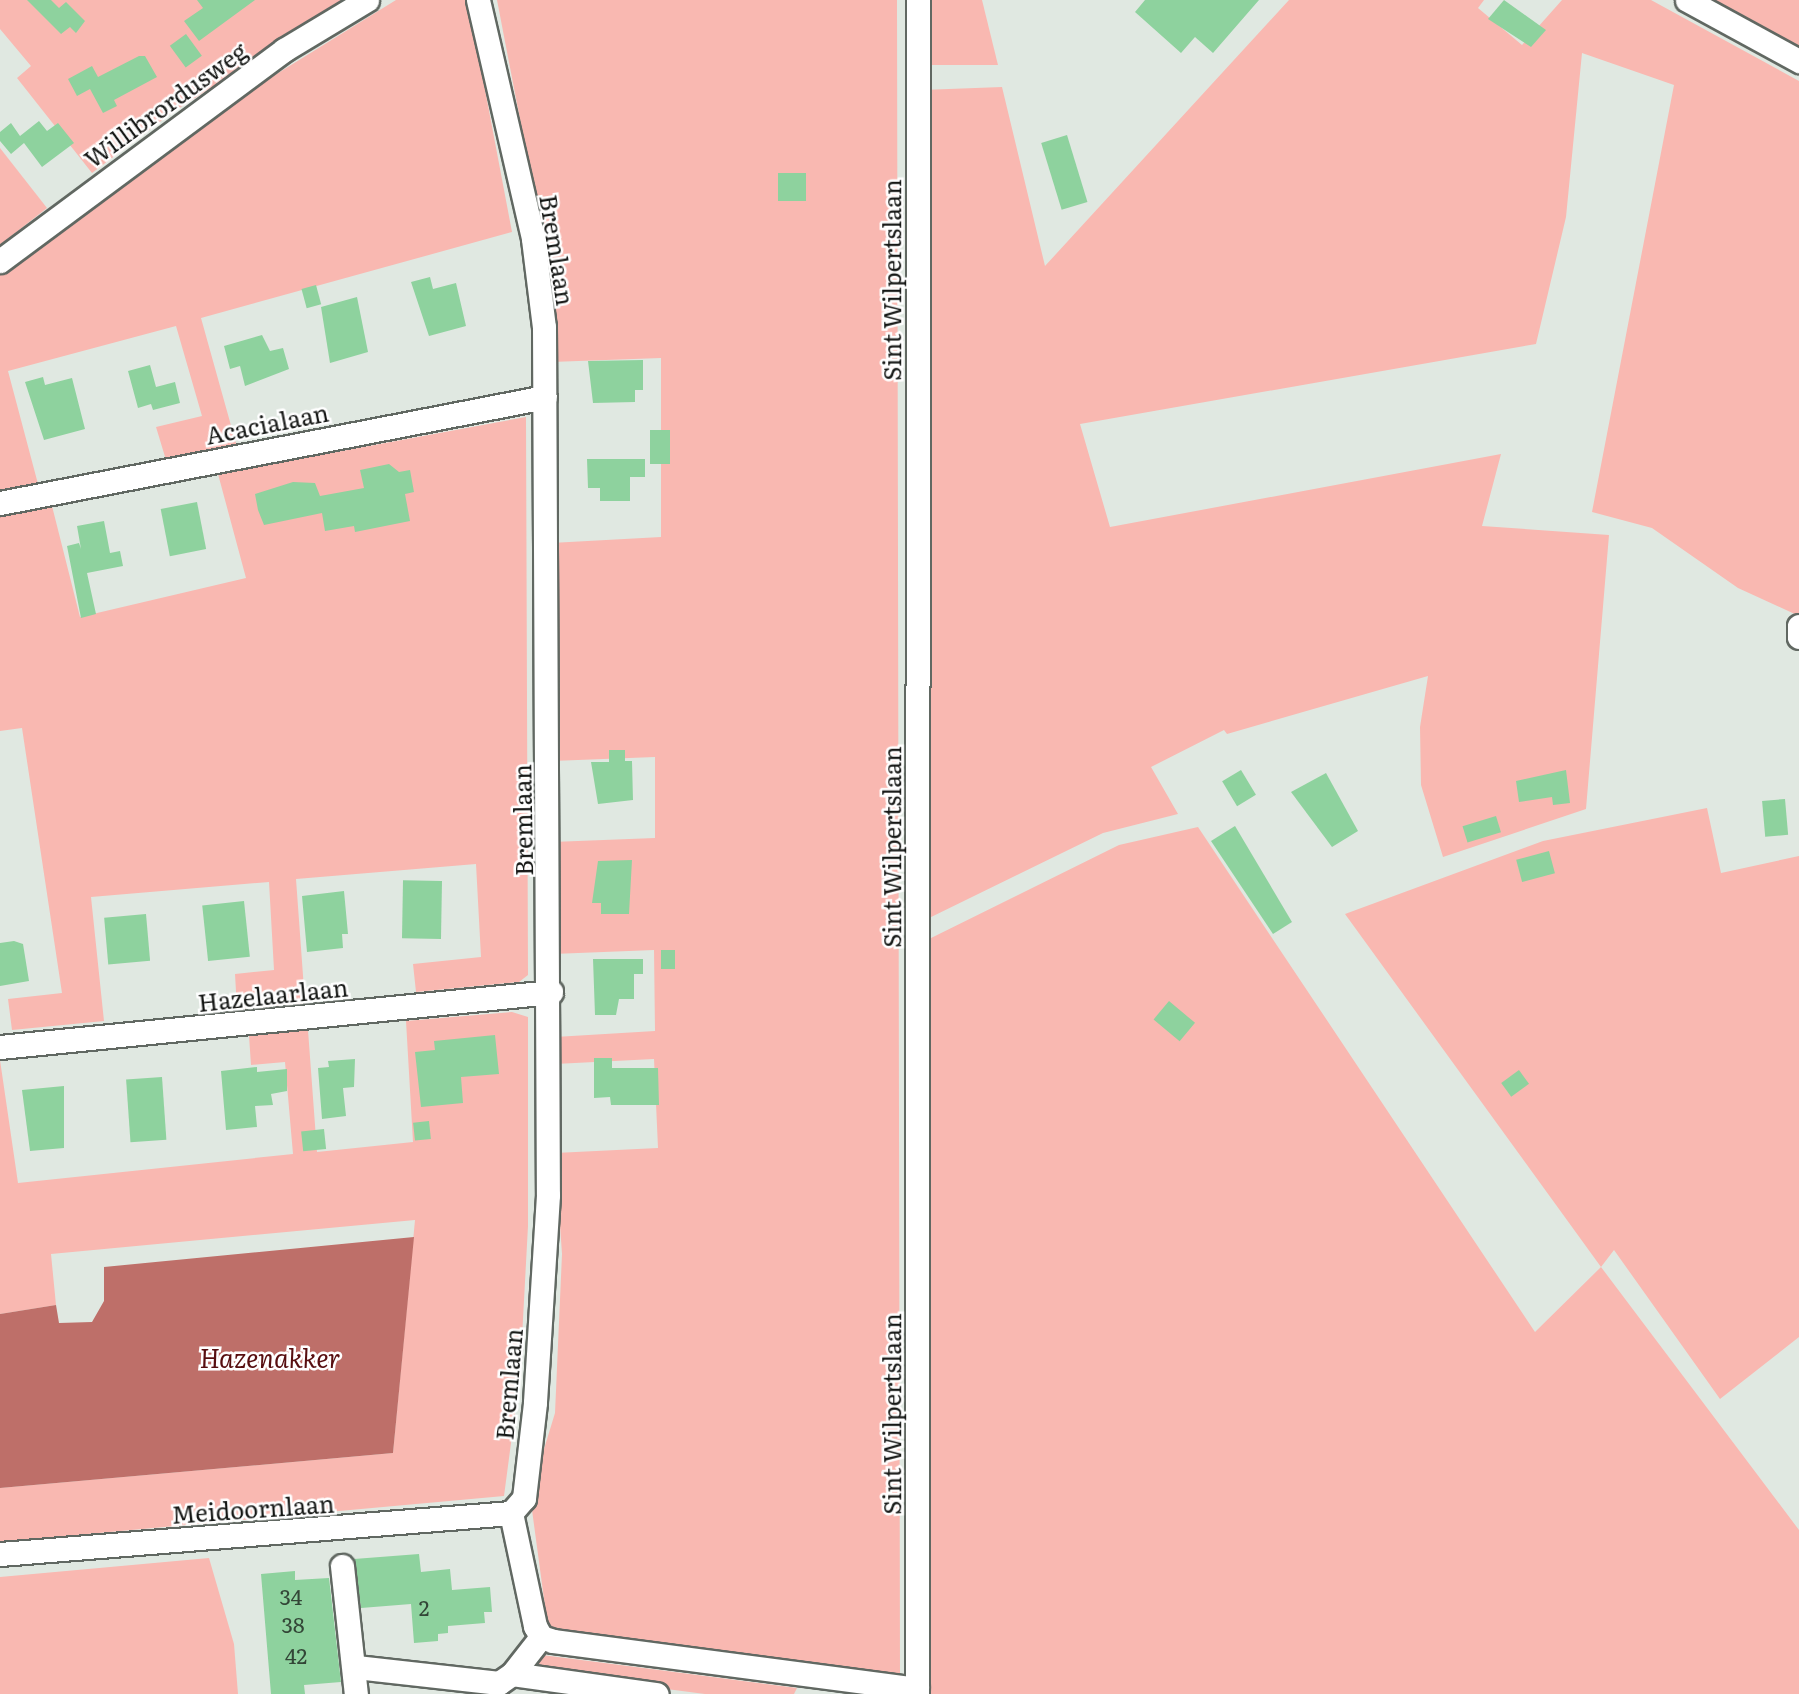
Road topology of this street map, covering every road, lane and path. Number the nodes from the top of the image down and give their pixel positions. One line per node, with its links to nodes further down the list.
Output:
1 (368, 0): 6 (street, Willibrordusweg)
2 (478, 0): 7 (street, Bremlaan)
3 (918, 0): 20 (street, Sint Wilpertslaan)
4 (1687, 0): 5 (street)
5 (1799, 61)
6 (0, 261)
7 (545, 397): 8 (street, Acacialaan); 11 (street, Bremlaan)
8 (0, 503)
9 (1799, 626): 10 (street)
10 (1799, 637)
11 (551, 992): 12 (street, Hazelaarlaan); 13 (street, Bremlaan)
12 (0, 1047)
13 (511, 1513): 14 (street, Meidoornlaan); 16 (street)
14 (0, 1554)
15 (342, 1566): 17 (street)
16 (541, 1636): 18 (street); 19 (street)
17 (356, 1667): 18 (street); 21 (street)
18 (512, 1674): 22 (street)
19 (813, 1686): 20 (street)
20 (917, 1692)
21 (356, 1694)
22 (657, 1694)

